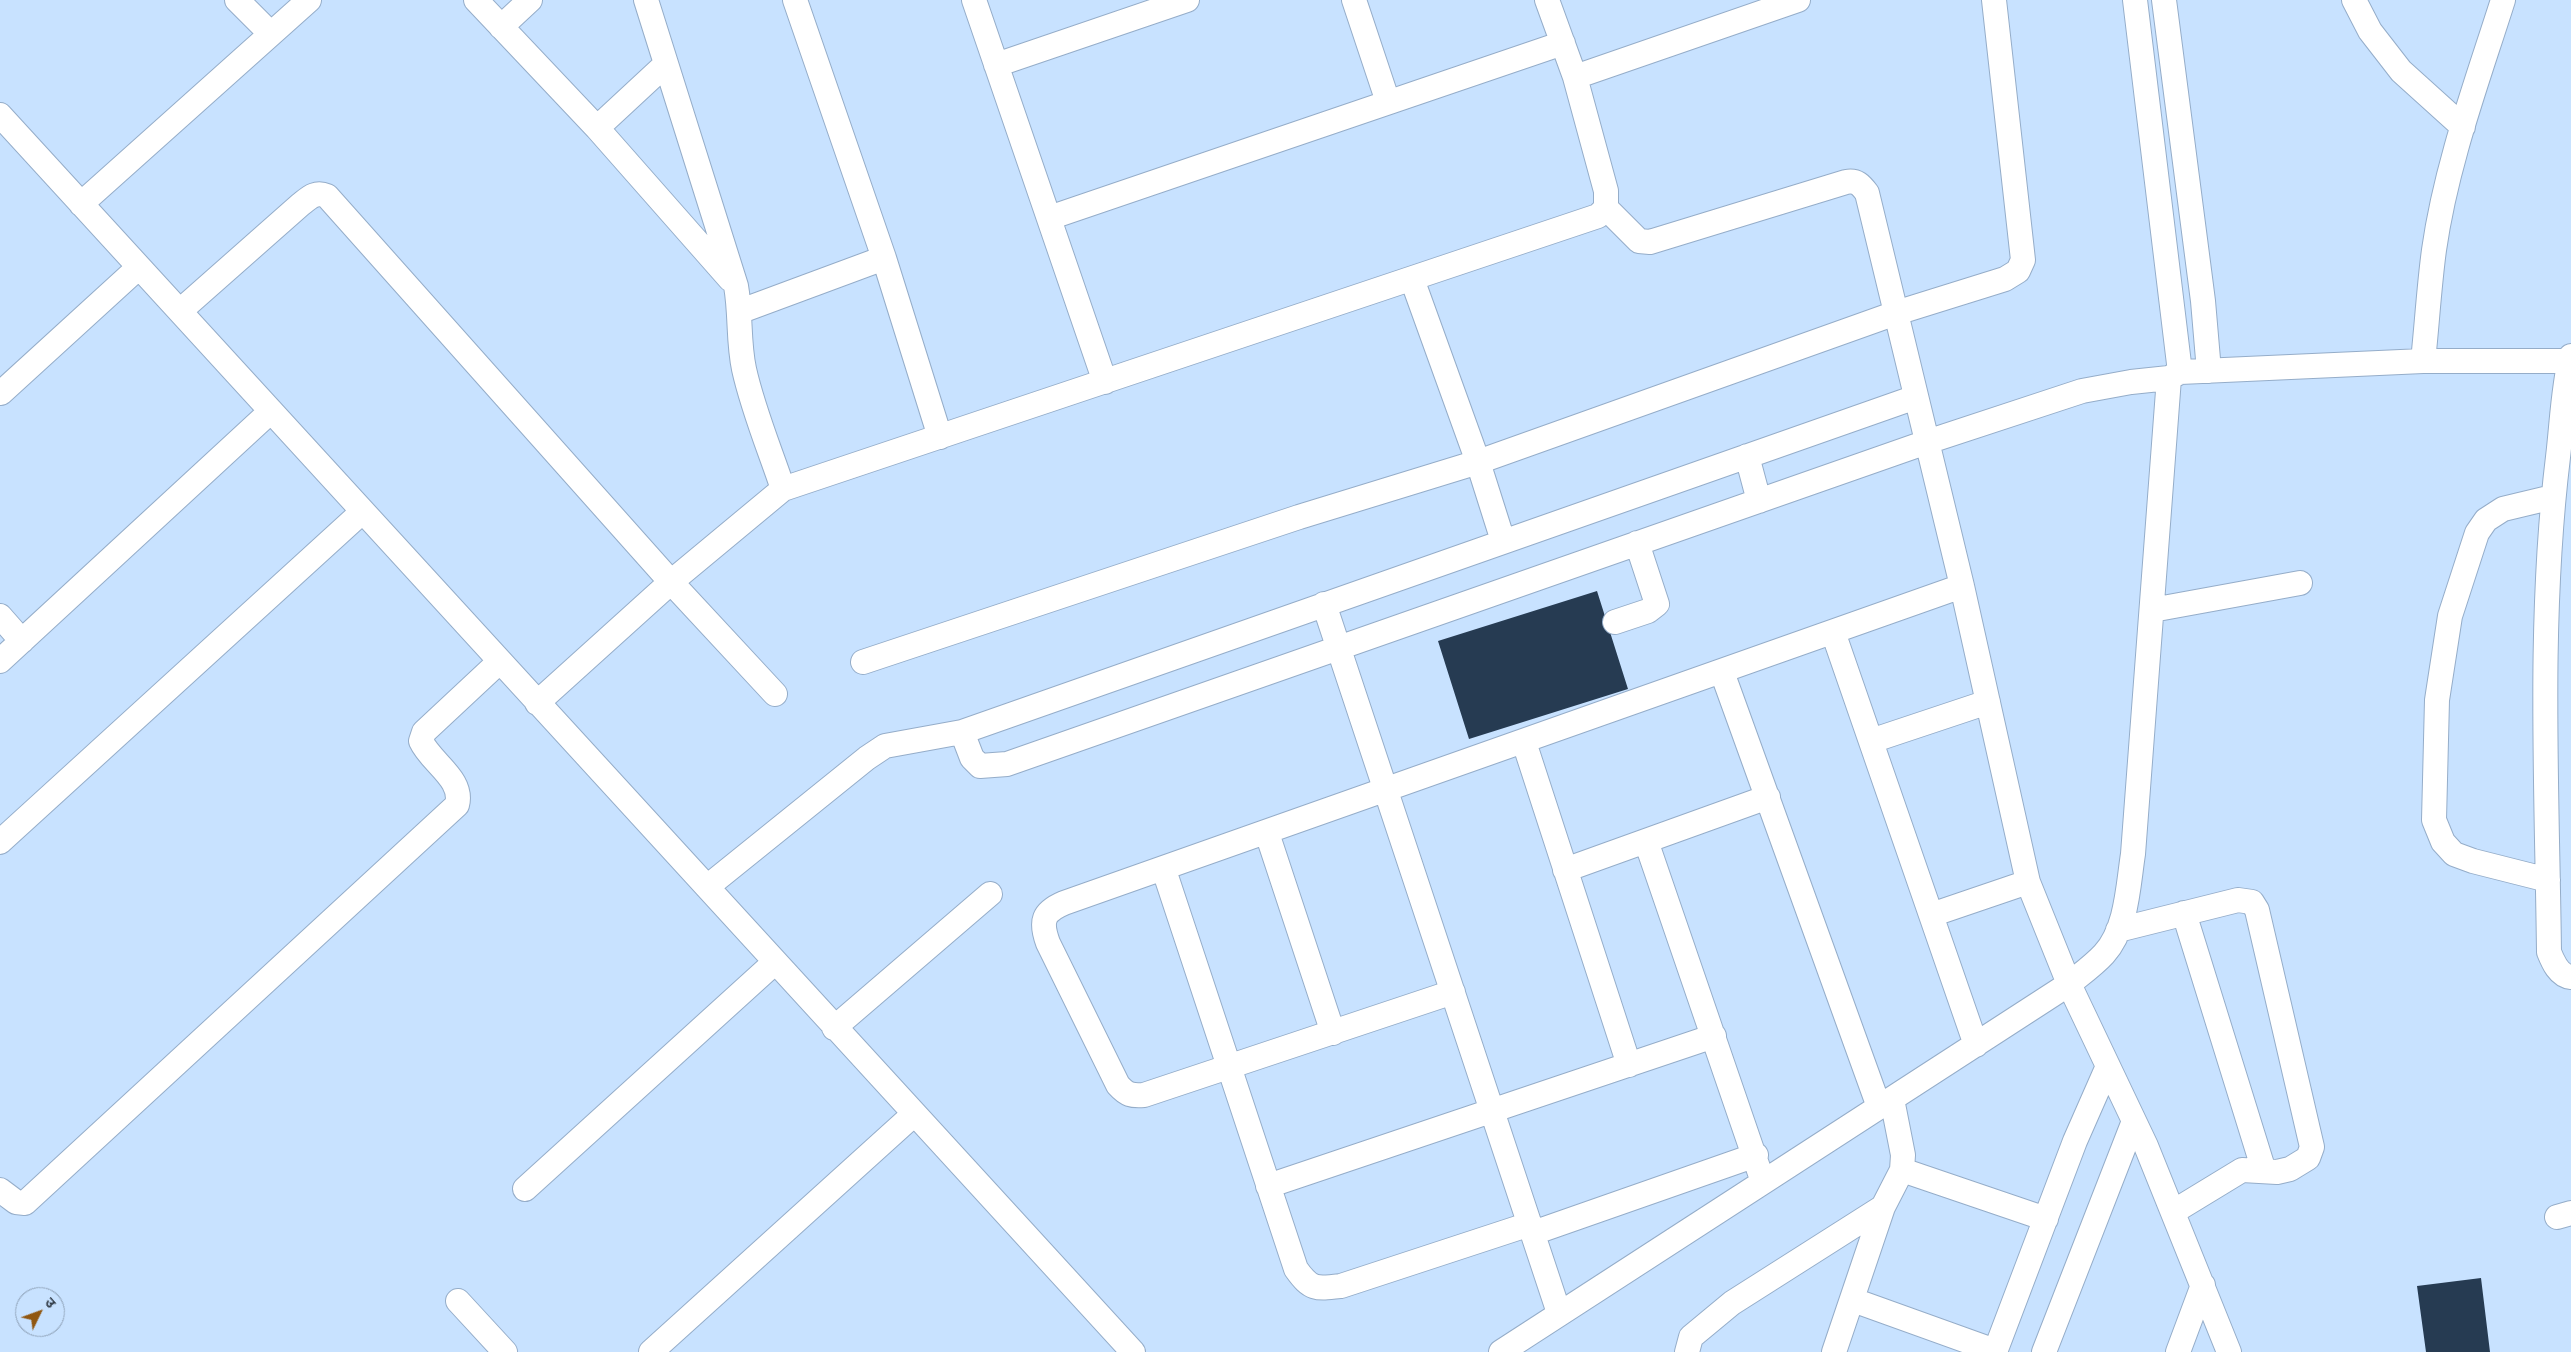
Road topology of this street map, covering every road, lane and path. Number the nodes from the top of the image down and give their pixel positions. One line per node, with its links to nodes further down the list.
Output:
1 (238, 0): 20 (street)
2 (309, 0): 20 (street)
3 (476, 0): 19 (street)
4 (530, 0): 19 (street)
5 (646, 0): 22 (street)
6 (795, 0): 32 (street)
7 (974, 0): 23 (street)
8 (1187, 0): 17 (street)
9 (1354, 0): 25 (street)
10 (1547, 0): 21 (street)
11 (1798, 0): 18 (street)
12 (1994, 0): 38 (street)
13 (2135, 0): 42 (street)
14 (2164, 0): 41 (street)
15 (2354, 0): 27 (street)
16 (2503, 0): 27 (street)
17 (1152, 6): 23 (street)
18 (1759, 6): 24 (street)
19 (501, 27): 28 (street)
20 (271, 34): 29 (street)
21 (1563, 43): 24 (street); 25 (street)
22 (666, 64): 28 (street); 35 (street)
23 (996, 65): 31 (street)
24 (1574, 77): 30 (street)
25 (1388, 102): 31 (street)
26 (0, 115): 29 (street)
27 (2463, 127): 40 (street)
28 (597, 128): 35 (street)
29 (81, 204): 33 (street)
30 (1606, 208): 34 (street); 38 (street)
31 (1050, 218): 43 (street)
32 (884, 258): 37 (street); 47 (street)
33 (139, 267): 36 (street); 44 (street)
34 (1412, 279): 43 (street); 50 (street)
35 (736, 286): 37 (street)
36 (180, 311): 46 (street); 57 (street)
37 (741, 311): 51 (street)
38 (1896, 313): 45 (street); 50 (street)
39 (2571, 360): 40 (street); 52 (street)
40 (2424, 361): 41 (street)
41 (2209, 371): 42 (street)
42 (2174, 375): 48 (street); 61 (street)
43 (1105, 382): 47 (street)
44 (0, 393)
45 (1916, 397): 48 (street); 49 (street)
46 (271, 411): 54 (street); 65 (street)
47 (940, 437): 51 (street)
48 (1927, 442): 53 (street); 59 (street)
49 (1747, 456): 53 (street); 55 (street)
50 (1478, 462): 55 (street); 69 (street)
51 (783, 490): 57 (street)
52 (2553, 497): 84 (street); 84 (street)
53 (1760, 500): 56 (street)
54 (362, 512): 68 (street); 81 (street)
55 (1503, 541): 60 (street)
56 (1637, 543): 63 (street); 66 (street)
57 (671, 582): 71 (street); 73 (street)
58 (2300, 583): 61 (street)
59 (1962, 586): 64 (street); 72 (street)
60 (1324, 604): 66 (street); 74 (street)
61 (2152, 610): 90 (street)
62 (0, 616): 65 (street)
63 (1615, 622)
64 (1833, 632): 70 (street); 75 (street)
65 (22, 641): 67 (street)
66 (1339, 647): 74 (street); 77 (street)
67 (0, 661)
68 (499, 662): 73 (street); 112 (street)
69 (863, 662)
70 (1722, 672): 76 (street); 78 (street)
71 (775, 694)
72 (1988, 702): 75 (street); 85 (street)
73 (537, 704): 86 (street)
74 (962, 732): 86 (street)
75 (1871, 741): 89 (street)
76 (1524, 742): 77 (street); 83 (street)
77 (1386, 791): 79 (street); 94 (street)
78 (1768, 797): 80 (street); 102 (street)
79 (1267, 833): 82 (street); 96 (street)
80 (1646, 841): 83 (street); 97 (street)
81 (0, 842)
82 (1164, 870): 101 (street); 101 (street)
83 (1565, 870): 99 (street)
84 (2548, 880): 92 (street)
85 (2028, 882): 89 (street); 93 (street)
86 (707, 887): 91 (street)
87 (990, 894): 95 (street)
88 (2184, 913): 90 (street); 108 (street); 108 (street)
89 (1931, 914): 98 (street)
90 (2118, 930): 93 (street)
91 (774, 963): 95 (street); 111 (street)
92 (2571, 977)
93 (2068, 984): 98 (street); 100 (street)
94 (1453, 992): 96 (street); 103 (street)
95 (834, 1028): 104 (street)
96 (1334, 1032): 101 (street)
97 (1714, 1036): 99 (street); 106 (street)
98 (1976, 1045): 102 (street)
99 (1629, 1064): 103 (street)
100 (2108, 1066): 105 (street); 115 (street)
101 (1229, 1068): 110 (street)
102 (1886, 1103): 107 (street); 109 (street)
103 (1492, 1112): 110 (street); 116 (street)
104 (914, 1114): 123 (street); 124 (street)
105 (2134, 1121): 114 (street); 128 (street)
106 (1756, 1155): 109 (street); 116 (street)
107 (1902, 1170): 113 (street); 115 (street)
108 (2264, 1171): 114 (street)
109 (1763, 1182): 120 (street)
110 (1268, 1186): 116 (street)
111 (526, 1189)
112 (0, 1190)
113 (1883, 1207): 118 (street); 126 (street)
114 (2174, 1212): 117 (street)
115 (2046, 1219): 121 (street)
116 (1531, 1228): 120 (street)
117 (2203, 1285): 129 (street); 130 (street)
118 (1853, 1300): 121 (street); 127 (street)
119 (458, 1301): 122 (street)
120 (1559, 1313): 125 (street)
121 (1995, 1351)
122 (505, 1352)
123 (651, 1352)
124 (1132, 1352)
125 (1501, 1352)
126 (1687, 1352)
127 (1834, 1352)
128 (2044, 1352)
129 (2178, 1352)
130 (2229, 1352)

